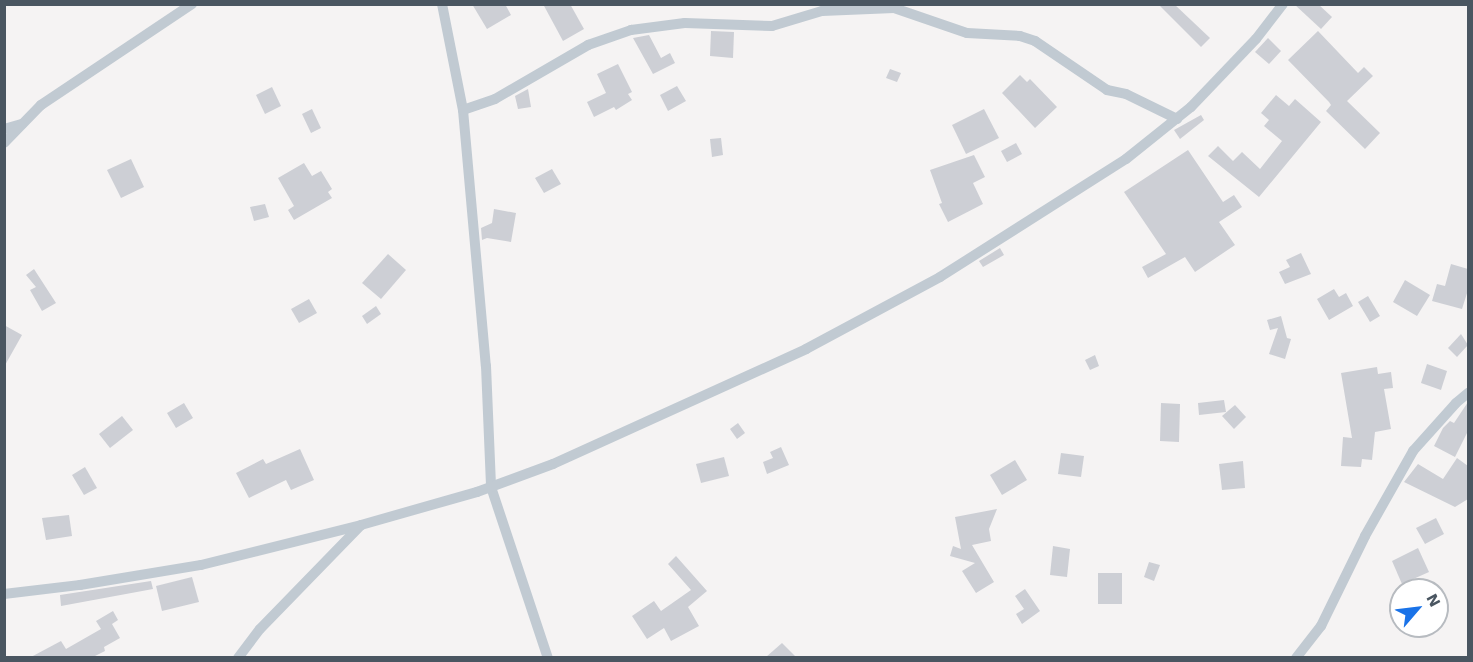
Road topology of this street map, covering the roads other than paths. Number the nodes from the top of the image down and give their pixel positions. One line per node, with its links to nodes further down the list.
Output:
1 (192, 4): 6 (street)
2 (442, 4): 4 (street)
3 (1283, 4): 5 (street)
4 (463, 110): 5 (street); 10 (street)
5 (1177, 118): 10 (street)
6 (22, 124): 7 (street); 8 (street)
7 (4, 129)
8 (4, 143)
9 (1468, 393): 15 (street)
10 (491, 487): 11 (street); 14 (street)
11 (361, 525): 12 (street); 13 (street)
12 (4, 594)
13 (238, 657)
14 (548, 657)
15 (1296, 657)

